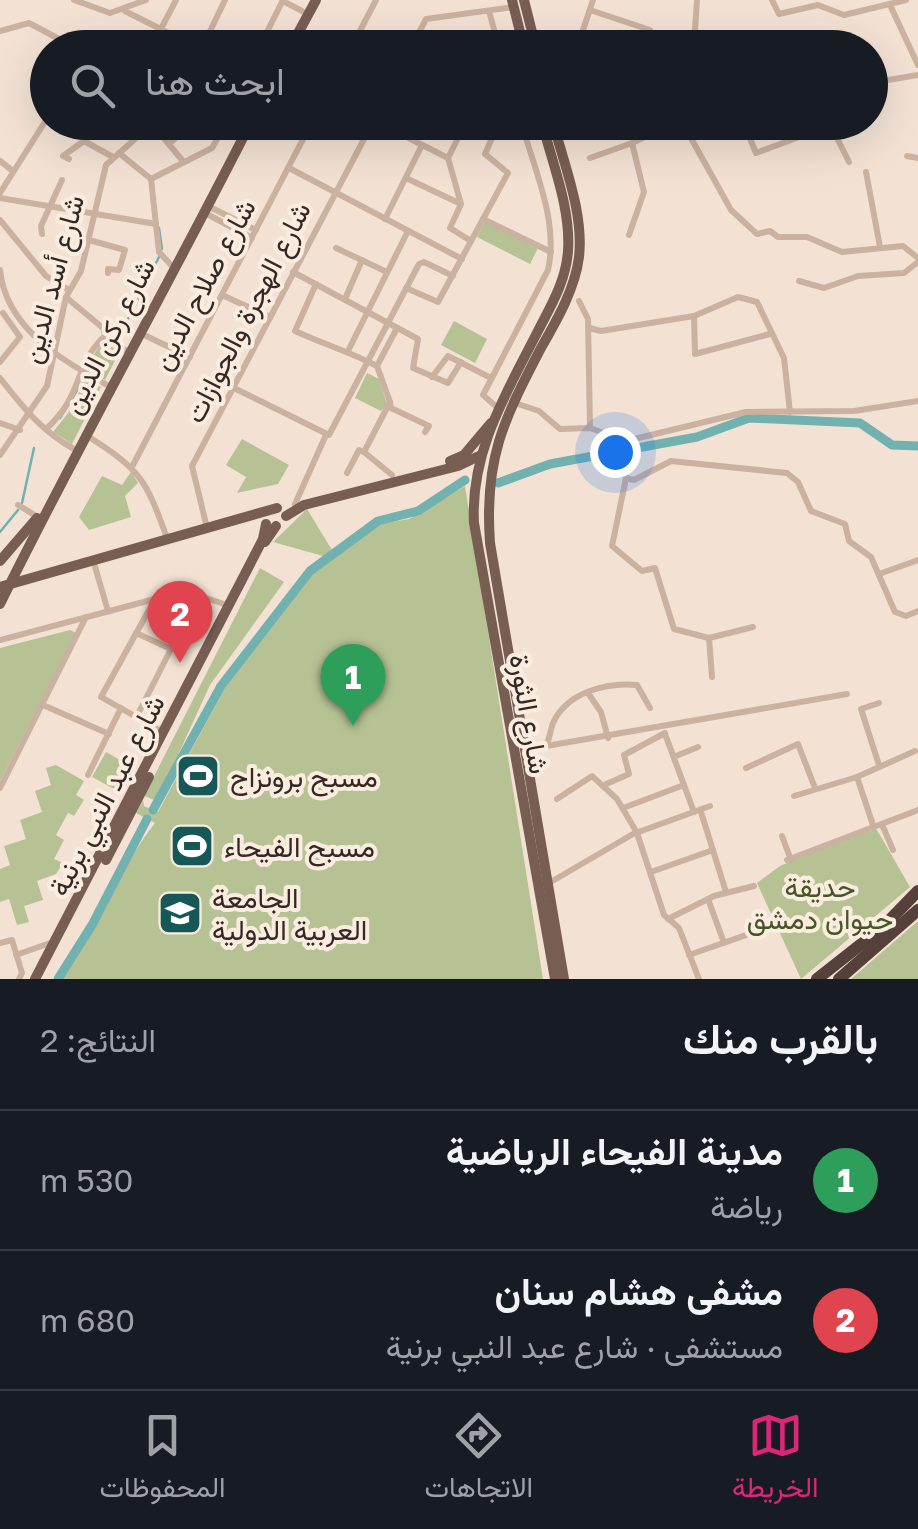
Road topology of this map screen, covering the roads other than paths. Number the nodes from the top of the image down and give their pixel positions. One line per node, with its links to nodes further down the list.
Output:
1 (74, 0): 16 (street)
2 (102, 0): 16 (street)
3 (146, 0): 18 (street)
4 (176, 0): 20 (street)
5 (225, 0): 24 (street)
6 (376, 0): 28 (street)
7 (593, 0): 17 (street)
8 (696, 0): 35 (street)
9 (772, 0): 13 (street)
10 (906, 0): 15 (street)
11 (284, 1): 14 (street); 25 (street)
12 (517, 2): 19 (street); 31 (main road); 32 (main road)
13 (825, 3): 15 (street)
14 (309, 4): 26 (main road); 27 (main road)
15 (890, 4): 37 (street)
16 (92, 10): 18 (street)
17 (590, 10): 33 (street); 34 (street)
18 (125, 11): 20 (street)
19 (488, 11): 29 (street); 30 (street)
20 (164, 27): 22 (street); 23 (street)
21 (42, 30): 36 (street)
22 (162, 30)
23 (169, 30)
24 (209, 30)
25 (269, 30)
26 (295, 30)
27 (295, 30)
28 (360, 30)
29 (420, 30)
30 (494, 30)
31 (521, 30)
32 (529, 30)
33 (583, 30)
34 (646, 30)
35 (695, 30)
36 (0, 31)
37 (918, 65)
38 (918, 74): 39 (street)
39 (888, 80)
40 (33, 140): 73 (street)
41 (134, 140): 63 (street, شارع أسد الدين)
42 (165, 140): 61 (street)
43 (173, 140): 61 (street)
44 (218, 140): 69 (street)
45 (236, 140): 98 (main road, شارع ركن الدين)
46 (239, 140): 83 (main road, شارع ركن الدين)
47 (303, 140): 72 (street, شارع صلاح الدين)
48 (364, 140): 78 (street, شارع الهجرة والجوازات)
49 (412, 140): 62 (street)
50 (457, 140): 65 (street)
51 (491, 140): 84 (street)
52 (526, 140): 97 (street)
53 (546, 140): 143 (main road)
54 (557, 140): 134 (main road)
55 (639, 140): 60 (street)
56 (690, 140): 96 (street)
57 (751, 140): 58 (street)
58 (791, 140)
59 (838, 140): 71 (street)
60 (632, 143): 66 (street); 91 (street)
61 (168, 144): 69 (street)
62 (422, 145): 65 (street); 75 (street)
63 (116, 155): 68 (street); 77 (street); 82 (street, شارع أسد الدين)
64 (907, 156): 67 (street)
65 (448, 158): 81 (street)
66 (590, 158)
67 (918, 158)
68 (69, 160)
69 (182, 160): 77 (street)
70 (0, 161): 73 (street)
71 (849, 162)
72 (289, 168): 78 (street); 88 (street, شارع صلاح الدين)
73 (13, 171): 79 (street)
74 (866, 172): 96 (street)
75 (406, 178): 81 (street); 86 (street)
76 (62, 180): 80 (street)
77 (150, 180): 87 (street)
78 (335, 190): 86 (street); 103 (street, شارع الهجرة والجوازات)
79 (0, 195): 80 (street)
80 (53, 204): 82 (street); 90 (street)
81 (461, 204): 94 (street)
82 (93, 210): 87 (street); 93 (street, شارع أسد الدين)
83 (207, 210): 88 (street); 92 (street); 123 (main road, شارع ركن الدين)
84 (483, 219): 94 (street); 97 (street)
85 (0, 220): 111 (street)
86 (386, 220): 89 (street)
87 (156, 224): 98 (street)
88 (256, 230): 92 (street, شارع صلاح الدين)
89 (408, 231): 100 (street); 104 (street)
90 (42, 234)
91 (629, 235)
92 (252, 238): 112 (street, شارع صلاح الدين)
93 (90, 240): 105 (street); 111 (street, شارع أسد الدين)
94 (471, 241): 100 (street)
95 (336, 248): 99 (street)
96 (881, 248): 101 (street)
97 (551, 252): 137 (street)
98 (164, 258): 127 (main road, شارع ركن الدين)
99 (362, 260): 104 (street); 113 (street)
100 (462, 260): 106 (street)
101 (918, 260): 107 (street)
102 (0, 270): 108 (street)
103 (293, 272): 109 (street); 118 (street, شارع الهجرة والجوازات)
104 (387, 272): 115 (street)
105 (108, 273)
106 (453, 276): 110 (street); 110 (street)
107 (799, 281)
108 (1, 284): 126 (street)
109 (316, 284): 113 (street); 128 (street)
110 (406, 288): 120 (street)
111 (68, 294): 125 (street); 126 (street, شارع أسد الدين)
112 (222, 295): 118 (street); 129 (street, شارع صلاح الدين)
113 (345, 299): 115 (street)
114 (579, 301): 122 (street)
115 (366, 312): 120 (street); 128 (street)
116 (3, 313): 130 (street)
117 (694, 316): 122 (street); 124 (street); 124 (street)
118 (270, 317): 139 (street, شارع الهجرة والجوازات)
119 (124, 321): 125 (street)
120 (388, 324): 121 (street); 132 (street)
121 (397, 328): 132 (street); 135 (street)
122 (589, 328): 148 (street)
123 (142, 334): 129 (street); 154 (main road, شارع ركن الدين)
124 (770, 334): 144 (street)
125 (104, 336): 127 (street); 133 (street)
126 (52, 351): 133 (street); 145 (street, شارع أسد الدين)
127 (127, 351): 138 (main road, شارع ركن الدين)
128 (348, 351): 132 (street)
129 (190, 357): 159 (street, شارع صلاح الدين)
130 (0, 362)
131 (461, 362): 135 (street); 135 (street); 137 (street)
132 (373, 364): 141 (street); 152 (street)
133 (81, 370): 138 (street); 150 (street)
134 (527, 375): 142 (main road); 158 (main road)
135 (432, 377)
136 (0, 378): 145 (street)
137 (491, 378): 143 (street)
138 (109, 386): 155 (main road, شارع ركن الدين)
139 (234, 388): 152 (street); 170 (street, شارع الهجرة والجوازات)
140 (918, 400): 144 (street)
141 (390, 402): 151 (street); 156 (street)
142 (514, 402): 148 (street); 172 (main road, شارع الثورة)
143 (498, 409): 146 (main road)
144 (790, 412): 153 (street)
145 (30, 418): 149 (street, شارع أسد الدين); 150 (street)
146 (492, 422): 158 (main road); 158 (main road)
147 (0, 424): 149 (street)
148 (590, 428): 153 (street)
149 (20, 430): 157 (street, شارع أسد الدين)
150 (47, 430): 155 (street)
151 (426, 432)
152 (326, 435): 164 (street)
153 (607, 436): 162 (street)
154 (89, 437): 159 (street); 176 (main road, شارع ركن الدين)
155 (74, 449): 167 (main road, شارع ركن الدين)
156 (364, 452): 160 (street); 161 (street)
157 (0, 455)
158 (469, 462): 161 (main road); 163 (main road, شارع الثورة); 163 (main road); 166 (main road); 172 (main road)
159 (133, 465): 171 (street)
160 (348, 473)
161 (392, 475): 164 (main road)
162 (626, 478): 178 (street); 188 (street)
163 (474, 484): 236 (main road, شارع الثورة)
164 (294, 504): 166 (main road)
165 (18, 505): 167 (street)
166 (280, 510): 168 (main road); 169 (main road)
167 (34, 516): 173 (main road, شارع ركن الدين)
168 (250, 516): 169 (main road); 170 (main road)
169 (269, 524): 182 (main road, شارع عبد النبي برنية); 243 (main road, شارع عبد النبي برنية)
170 (207, 528): 171 (main road)
171 (167, 538): 174 (main road)
172 (490, 543): 205 (main road, شارع الثورة)
173 (2, 559): 176 (main road)
174 (93, 559): 177 (main road); 183 (street)
175 (918, 560): 178 (street)
176 (16, 564): 177 (main road); 179 (main road, شارع ركن الدين)
177 (40, 573): 179 (main road)
178 (879, 574): 184 (street)
179 (3, 584): 181 (main road, شارع ركن الدين)
180 (156, 598): 182 (street); 183 (street); 187 (street)
181 (0, 604)
182 (227, 605): 199 (main road, شارع عبد النبي برنية)
183 (108, 611): 185 (street)
184 (918, 611)
185 (86, 617): 189 (street); 194 (street)
186 (753, 627): 188 (street)
187 (136, 632): 195 (street); 197 (street)
188 (709, 638): 190 (street)
189 (0, 640)
190 (712, 677)
191 (587, 692): 196 (street); 201 (street); 202 (street)
192 (847, 694): 198 (street)
193 (879, 702): 207 (street)
194 (42, 705): 200 (street); 213 (street)
195 (121, 708): 197 (street); 200 (street)
196 (650, 708)
197 (136, 718): 199 (street)
198 (663, 731): 201 (street); 206 (street); 212 (street)
199 (165, 733): 238 (main road, شارع عبد النبي برنية)
200 (109, 734): 209 (street)
201 (608, 738): 202 (street)
202 (546, 746): 205 (street)
203 (698, 748): 206 (street)
204 (915, 751): 207 (street)
205 (525, 752): 228 (main road, شارع الثورة)
206 (675, 756): 211 (street)
207 (879, 764): 210 (street)
208 (746, 768): 214 (street)
209 (88, 775)
210 (857, 777): 214 (street); 221 (street)
211 (684, 784): 218 (street); 220 (street)
212 (604, 785): 216 (street); 218 (street)
213 (0, 788)
214 (815, 788): 215 (street)
215 (794, 796)
216 (557, 799)
217 (710, 806): 220 (street)
218 (623, 808): 223 (street)
219 (918, 810): 222 (street)
220 (698, 812): 223 (street); 225 (street)
221 (872, 825): 222 (street); 224 (street)
222 (883, 826): 226 (street)
223 (637, 833): 227 (street); 228 (street)
224 (782, 836)
225 (713, 850): 227 (street); 231 (street)
226 (893, 850)
227 (650, 872): 234 (street)
228 (548, 884): 236 (main road, شارع الثورة)
229 (754, 886): 231 (street)
230 (918, 891): 247 (highway)
231 (726, 892): 232 (street)
232 (708, 899): 234 (street); 237 (street)
233 (918, 910): 248 (highway)
234 (668, 919): 241 (street)
235 (772, 919): 237 (street)
236 (549, 922): 244 (main road); 245 (main road)
237 (723, 940): 241 (street)
238 (55, 942): 240 (street); 243 (main road, شارع عبد النبي برنية)
239 (0, 943): 240 (street)
240 (16, 955): 242 (street)
241 (689, 955): 246 (street)
242 (19, 979)
243 (38, 979)
244 (553, 979)
245 (567, 979)
246 (699, 979)
247 (817, 979)
248 (839, 979)

